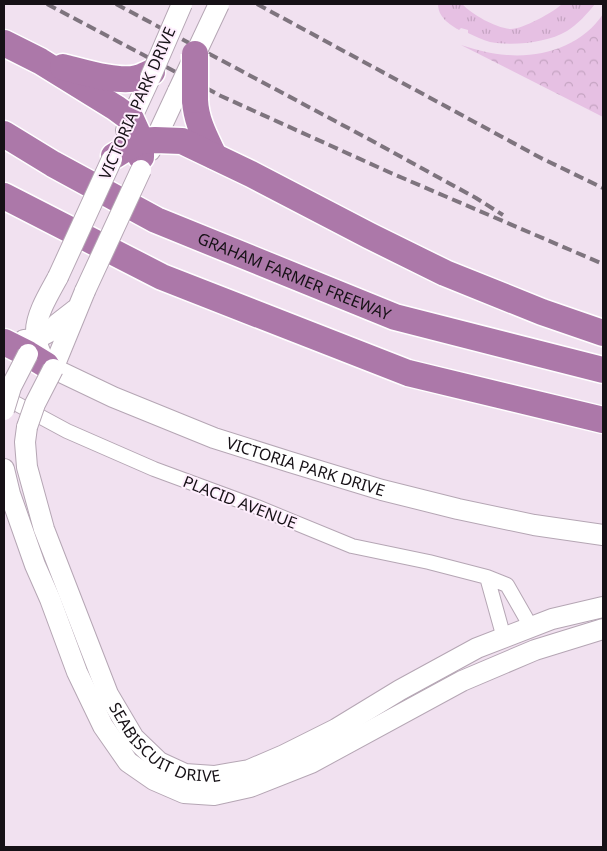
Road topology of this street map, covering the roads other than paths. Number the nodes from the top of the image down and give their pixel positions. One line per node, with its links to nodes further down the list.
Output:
1 (182, 4): 6 (street, VICTORIA PARK DRIVE, bridge)
2 (219, 4): 4 (street, VICTORIA PARK DRIVE, bridge)
3 (4, 43): 5 (highway)
4 (195, 54): 7 (highway, bridge)
5 (40, 61): 6 (highway); 8 (highway)
6 (149, 75): 8 (street, VICTORIA PARK DRIVE)
7 (186, 95): 8 (street, VICTORIA PARK DRIVE); 11 (highway)
8 (142, 133): 10 (highway); 11 (highway); 12 (highway)
9 (4, 134): 18 (highway, GRAHAM FARMER FREEWAY)
10 (114, 156): 17 (street, VICTORIA PARK DRIVE, bridge)
11 (214, 156): 15 (highway)
12 (141, 170): 14 (street, VICTORIA PARK DRIVE, bridge)
13 (4, 196): 21 (highway)
14 (77, 309): 17 (street, SEABISCUIT DRIVE); 17 (street)
15 (603, 333)
16 (4, 341): 17 (highway)
17 (41, 357): 20 (street, SEABISCUIT DRIVE, bridge); 23 (street, VICTORIA PARK DRIVE); 28 (street, SEABISCUIT DRIVE, bridge)
18 (603, 370)
19 (4, 397): 24 (street, PLACID AVENUE)
20 (4, 410)
21 (603, 420)
22 (4, 469): 27 (street, SEABISCUIT DRIVE)
23 (603, 535)
24 (486, 577): 26 (street, PLACID AVENUE); 28 (street)
25 (603, 607): 26 (street, SEABISCUIT DRIVE)
26 (531, 627): 28 (street, SEABISCUIT DRIVE)
27 (603, 629)
28 (504, 638)

